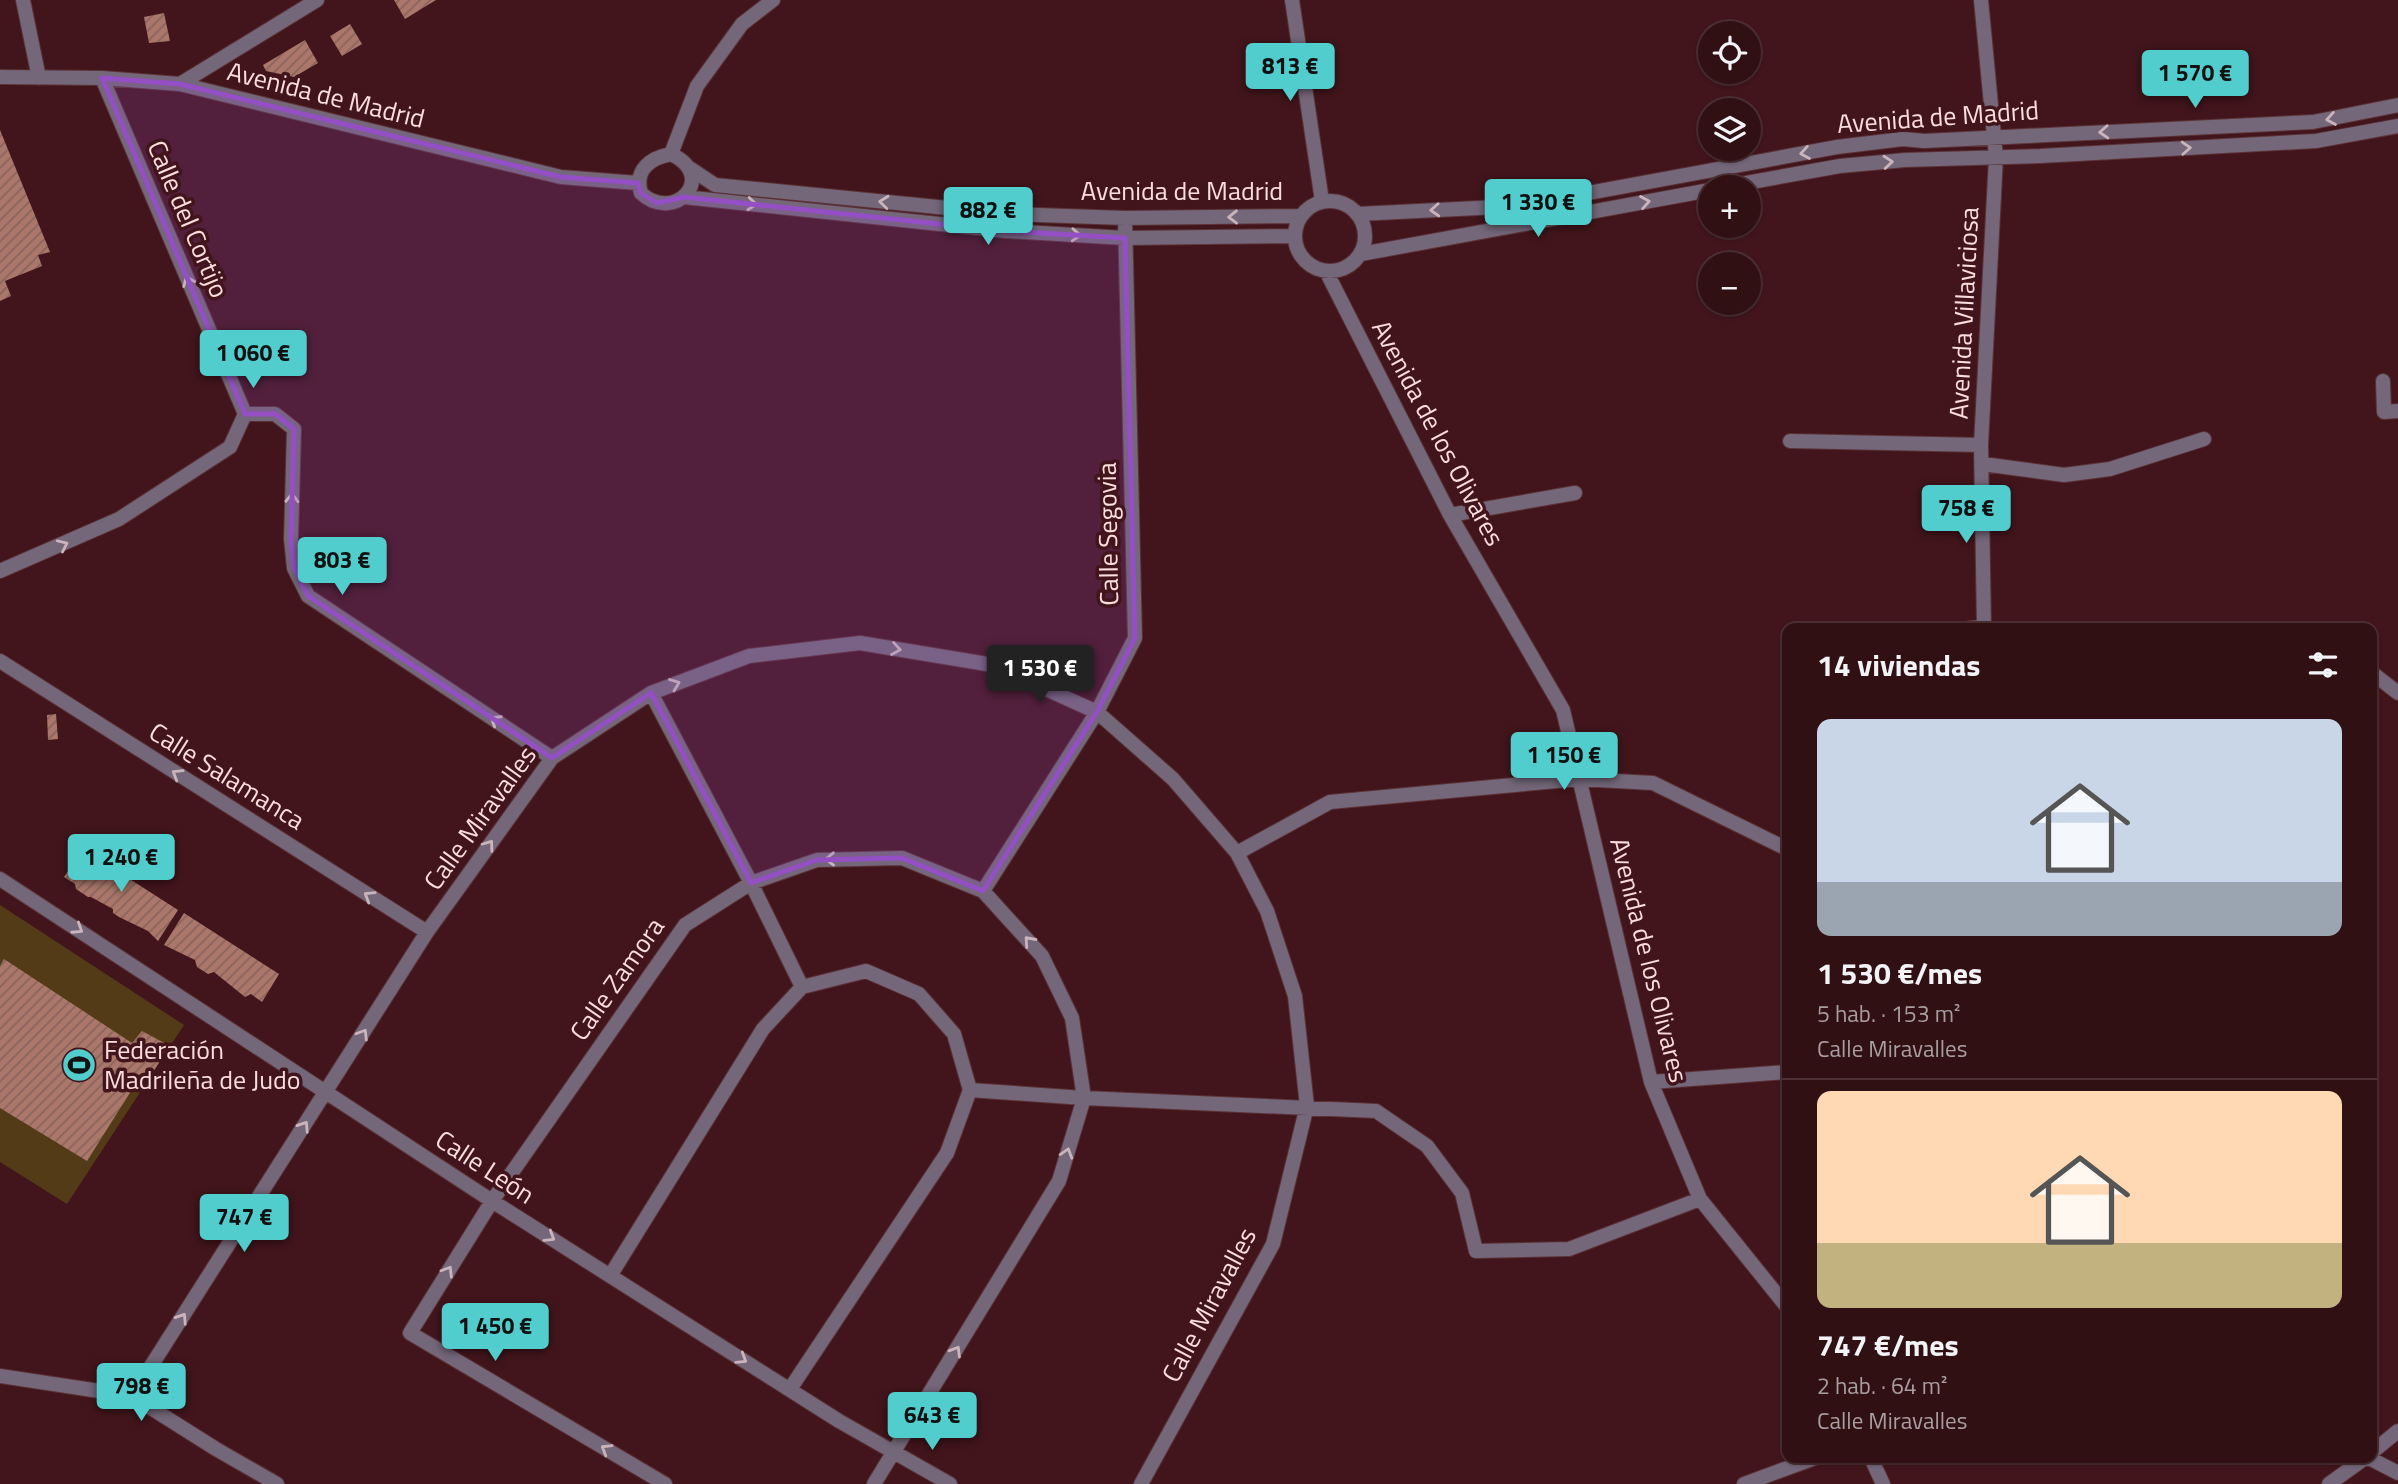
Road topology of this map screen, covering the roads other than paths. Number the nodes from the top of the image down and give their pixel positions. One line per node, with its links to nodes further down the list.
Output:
1 (23, 0): 7 (street)
2 (317, 0): 9 (street)
3 (773, 0): 13 (street)
4 (1292, 0): 20 (street)
5 (1981, 0): 12 (street, Avenida Villaviciosa)
6 (0, 77): 7 (street, Avenida de Madrid)
7 (39, 78): 8 (street, Avenida de Madrid)
8 (102, 78): 9 (street, Avenida de Madrid); 30 (street, Calle del Cortijo, one-way to 8)
9 (180, 85): 17 (street, Avenida de Madrid)
10 (2398, 105): 12 (street, Avenida de Madrid, one-way to 12)
11 (2398, 126): 14 (street, Avenida de Madrid, one-way to 11)
12 (1995, 137): 14 (street, Avenida Villaviciosa); 21 (street, Avenida de Madrid, one-way to 21)
13 (671, 154): 15 (street); 17 (street)
14 (1996, 157): 16 (street, Avenida de Madrid, one-way to 14); 33 (street, Avenida Villaviciosa)
15 (691, 169): 19 (street); 23 (street, Avenida de Madrid, one-way to 15)
16 (1761, 180)
17 (638, 183): 19 (street)
18 (1698, 192): 26 (street, one-way to 18)
19 (684, 197): 25 (street, Avenida de Madrid, one-way to 25)
20 (1322, 201): 21 (street); 22 (street)
21 (1359, 214): 26 (street)
22 (1301, 216): 23 (street, Avenida de Madrid, one-way to 23); 24 (street)
23 (1125, 218): 25 (street, Calle Segovia)
24 (1295, 236): 25 (street, Avenida de Madrid); 27 (street)
25 (1125, 238): 43 (street, Calle Segovia)
26 (1361, 254): 27 (street)
27 (1326, 271): 36 (street, Avenida de los Olivares)
28 (2383, 382): 29 (street)
29 (2398, 411)
30 (245, 414): 37 (street, one-way to 30); 44 (street, one-way to 30)
31 (2204, 439): 34 (street)
32 (1790, 441): 33 (street)
33 (1981, 445): 34 (street, Avenida Villaviciosa)
34 (1983, 464): 38 (street, Avenida Villaviciosa)
35 (1575, 493): 36 (street)
36 (1450, 515): 45 (street, Avenida de los Olivares)
37 (0, 572)
38 (1979, 623)
39 (0, 661): 51 (street, Calle Salamanca, one-way to 39)
40 (2377, 677): 42 (street)
41 (651, 693): 43 (street, Calle Miravalles, one-way to 43); 44 (street, Calle Miravalles); 49 (street)
42 (2398, 693)
43 (1097, 712): 47 (street, Calle Miravalles); 50 (street, Calle Segovia)
44 (552, 758): 51 (street, Calle Miravalles, one-way to 44)
45 (1579, 779): 46 (street); 47 (street); 54 (street, Avenida de los Olivares)
46 (1782, 847)
47 (1237, 853): 58 (street, Calle Miravalles)
48 (0, 878): 56 (street, Calle León, one-way to 56)
49 (751, 883): 50 (street, Calle Zamora, one-way to 49); 52 (street); 60 (street, Calle Zamora)
50 (983, 891): 57 (street, Calle Zamora, one-way to 50)
51 (427, 932): 56 (street, Calle Miravalles, one-way to 51)
52 (802, 987): 55 (street); 61 (street)
53 (1782, 1072): 54 (street)
54 (1651, 1082): 59 (street, Avenida de los Olivares)
55 (970, 1090): 57 (street); 64 (street)
56 (326, 1092): 60 (street, Calle León); 65 (street, Calle Miravalles, one-way to 56)
57 (1084, 1098): 58 (street); 68 (street, Calle Zamora, one-way to 57)
58 (1307, 1106): 59 (street); 78 (street, Calle Miravalles)
59 (1700, 1199): 62 (street, Avenida de los Olivares)
60 (492, 1201): 61 (street, Calle León, one-way to 61); 75 (street, Calle Zamora, one-way to 60)
61 (610, 1276): 64 (street, Calle León, one-way to 64)
62 (1782, 1301)
63 (0, 1377): 65 (street)
64 (790, 1390): 68 (street, Calle León)
65 (132, 1396): 74 (street)
66 (2398, 1431): 67 (street)
67 (2377, 1448)
68 (896, 1451): 76 (street, Calle Zamora); 77 (street, Calle León)
69 (1801, 1463): 79 (street)
70 (1873, 1463): 80 (street)
71 (2360, 1463): 81 (street)
72 (2377, 1463): 73 (street)
73 (2398, 1473)
74 (277, 1484)
75 (665, 1484)
76 (874, 1484)
77 (950, 1484)
78 (1141, 1484)
79 (1744, 1484)
80 (1883, 1484)
81 (2329, 1484)

